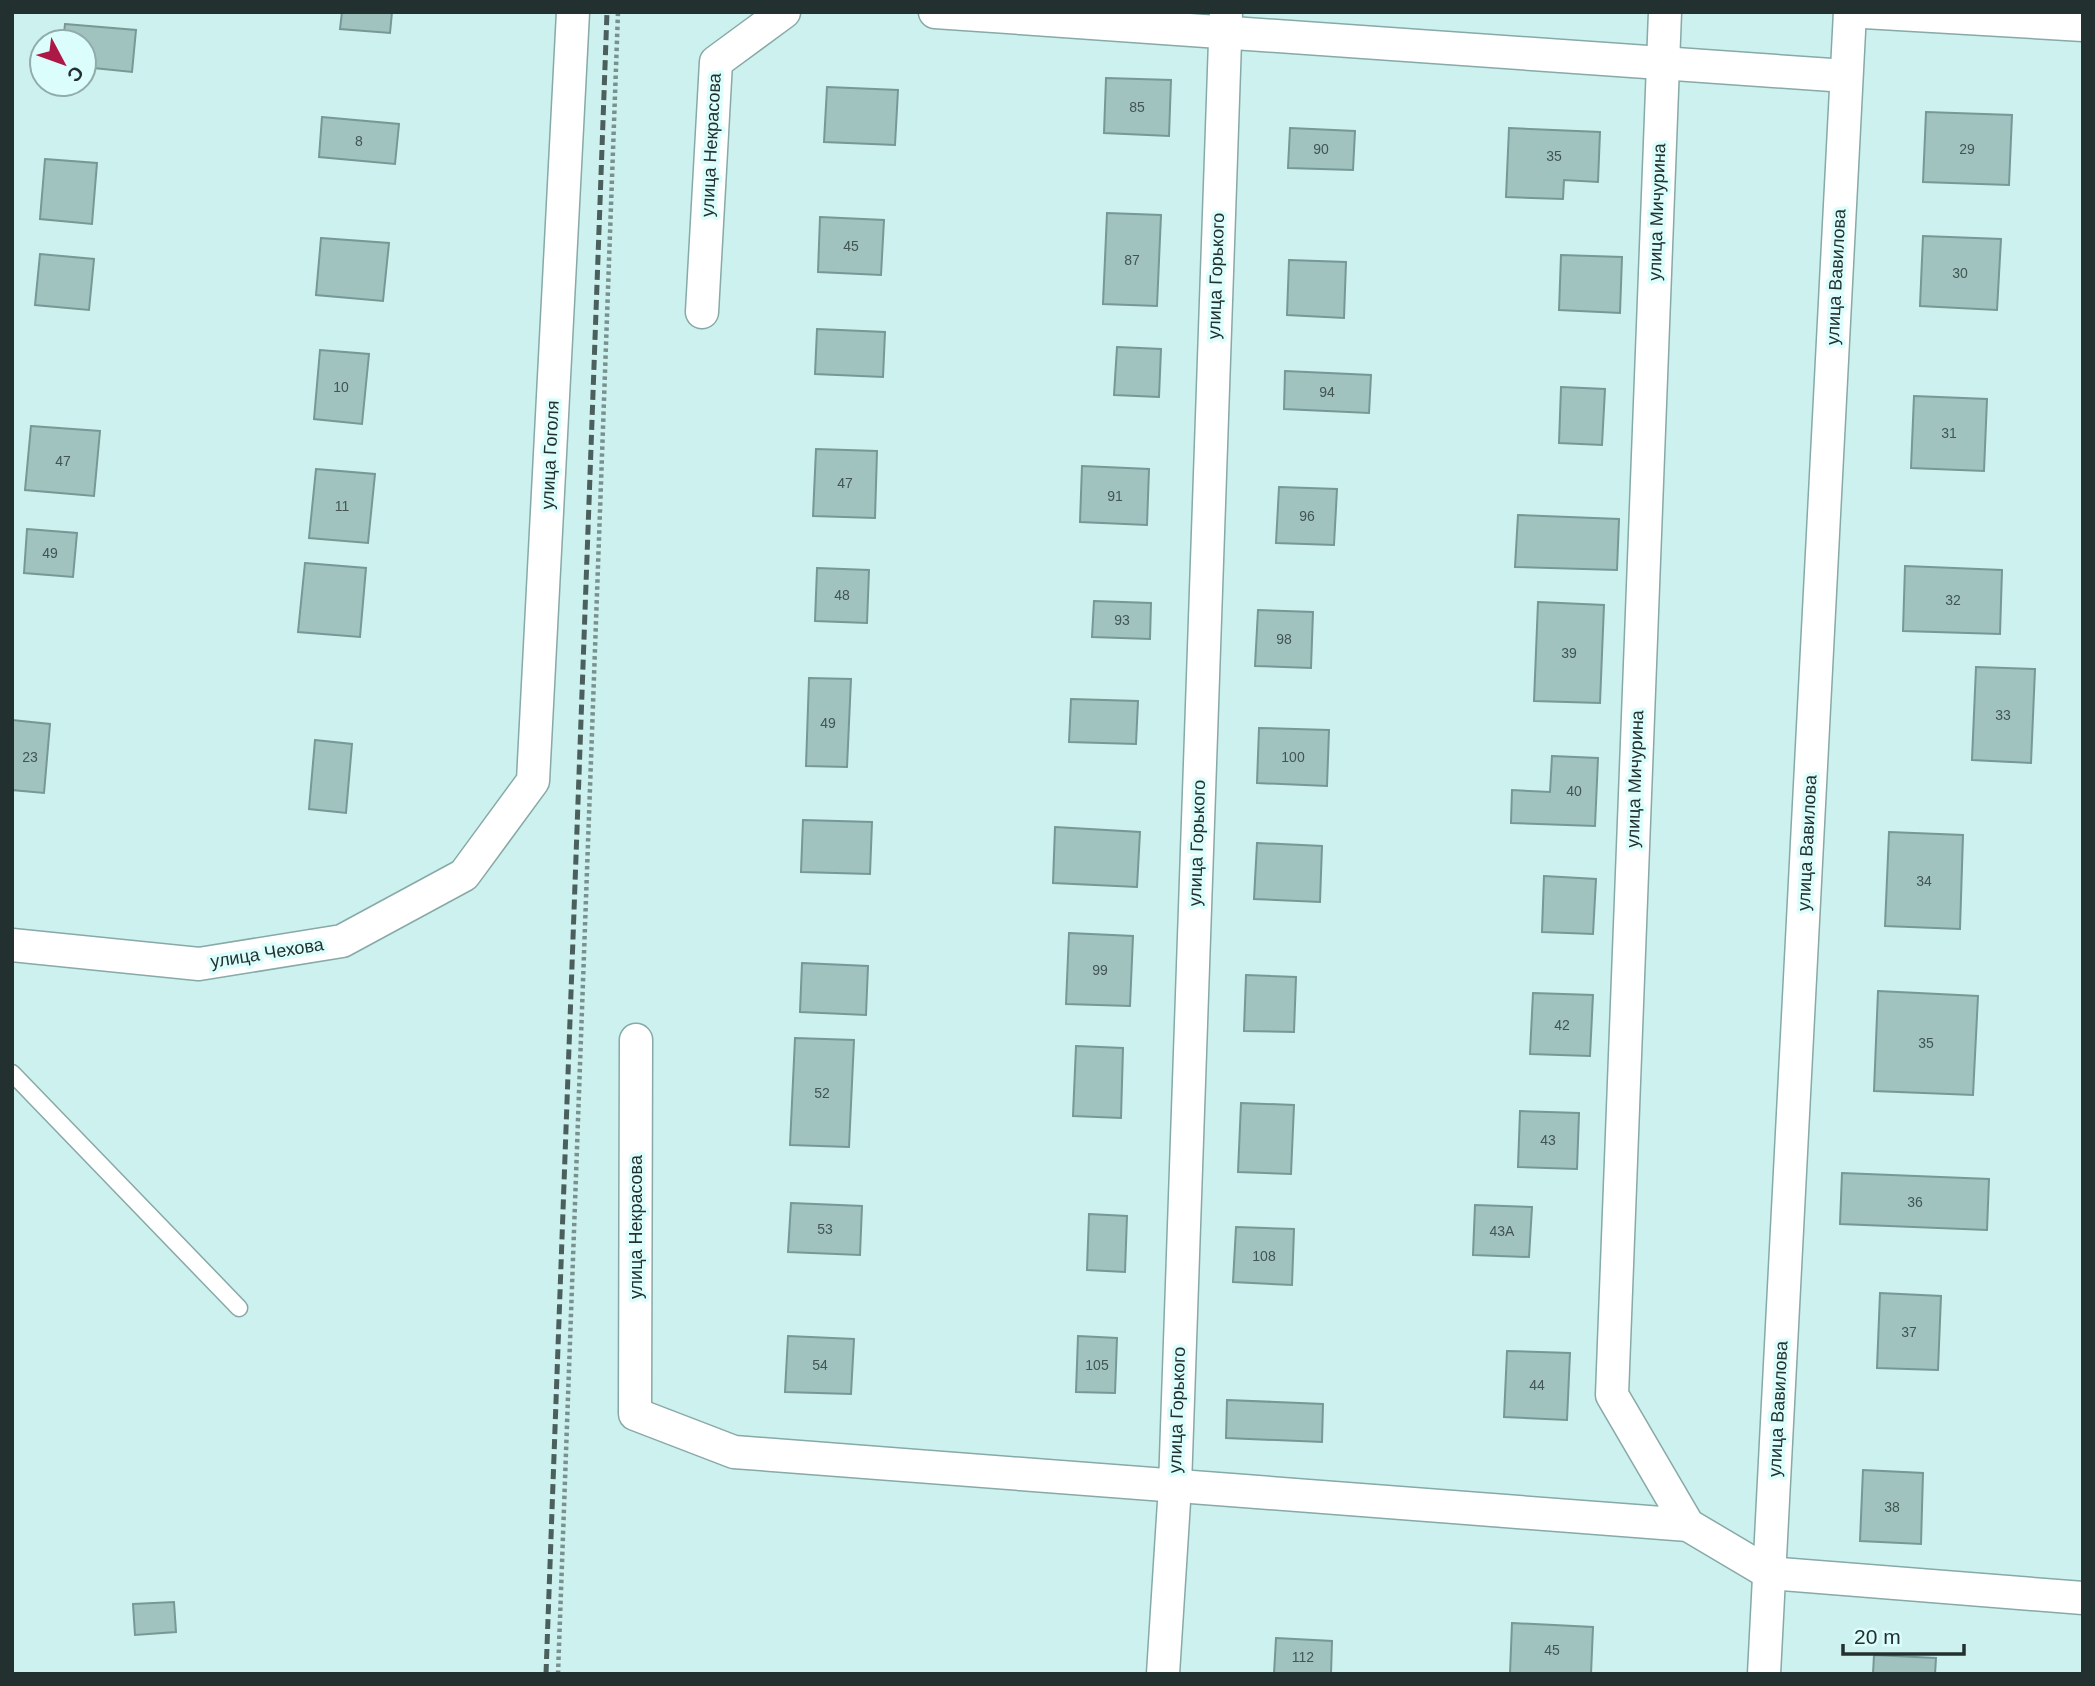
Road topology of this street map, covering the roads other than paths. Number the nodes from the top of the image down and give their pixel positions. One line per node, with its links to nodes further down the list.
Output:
1 (573, 12): 12 (street, улица Гоголя)
2 (784, 12): 11 (street, улица Некрасова)
3 (935, 12): 7 (street)
4 (1665, 12): 9 (street, улица Мичурина)
5 (1850, 12): 10 (street, улица Вавилова)
6 (1864, 12): 8 (street)
7 (1225, 23): 9 (street); 17 (street, улица Горького)
8 (2083, 24)
9 (1662, 64): 10 (street); 18 (street, улица Мичурина)
10 (1846, 76): 19 (street, улица Вавилова)
11 (702, 312)
12 (464, 875): 13 (street, улица Чехова)
13 (12, 945)
14 (636, 1040): 17 (street, улица Некрасова)
15 (12, 1073): 16 (lane)
16 (239, 1308)
17 (1175, 1486): 18 (street); 21 (street, улица Горького)
18 (1688, 1525): 19 (street)
19 (1769, 1573): 20 (street); 22 (street, улица Вавилова)
20 (2083, 1598)
21 (1163, 1674)
22 (1764, 1674)

